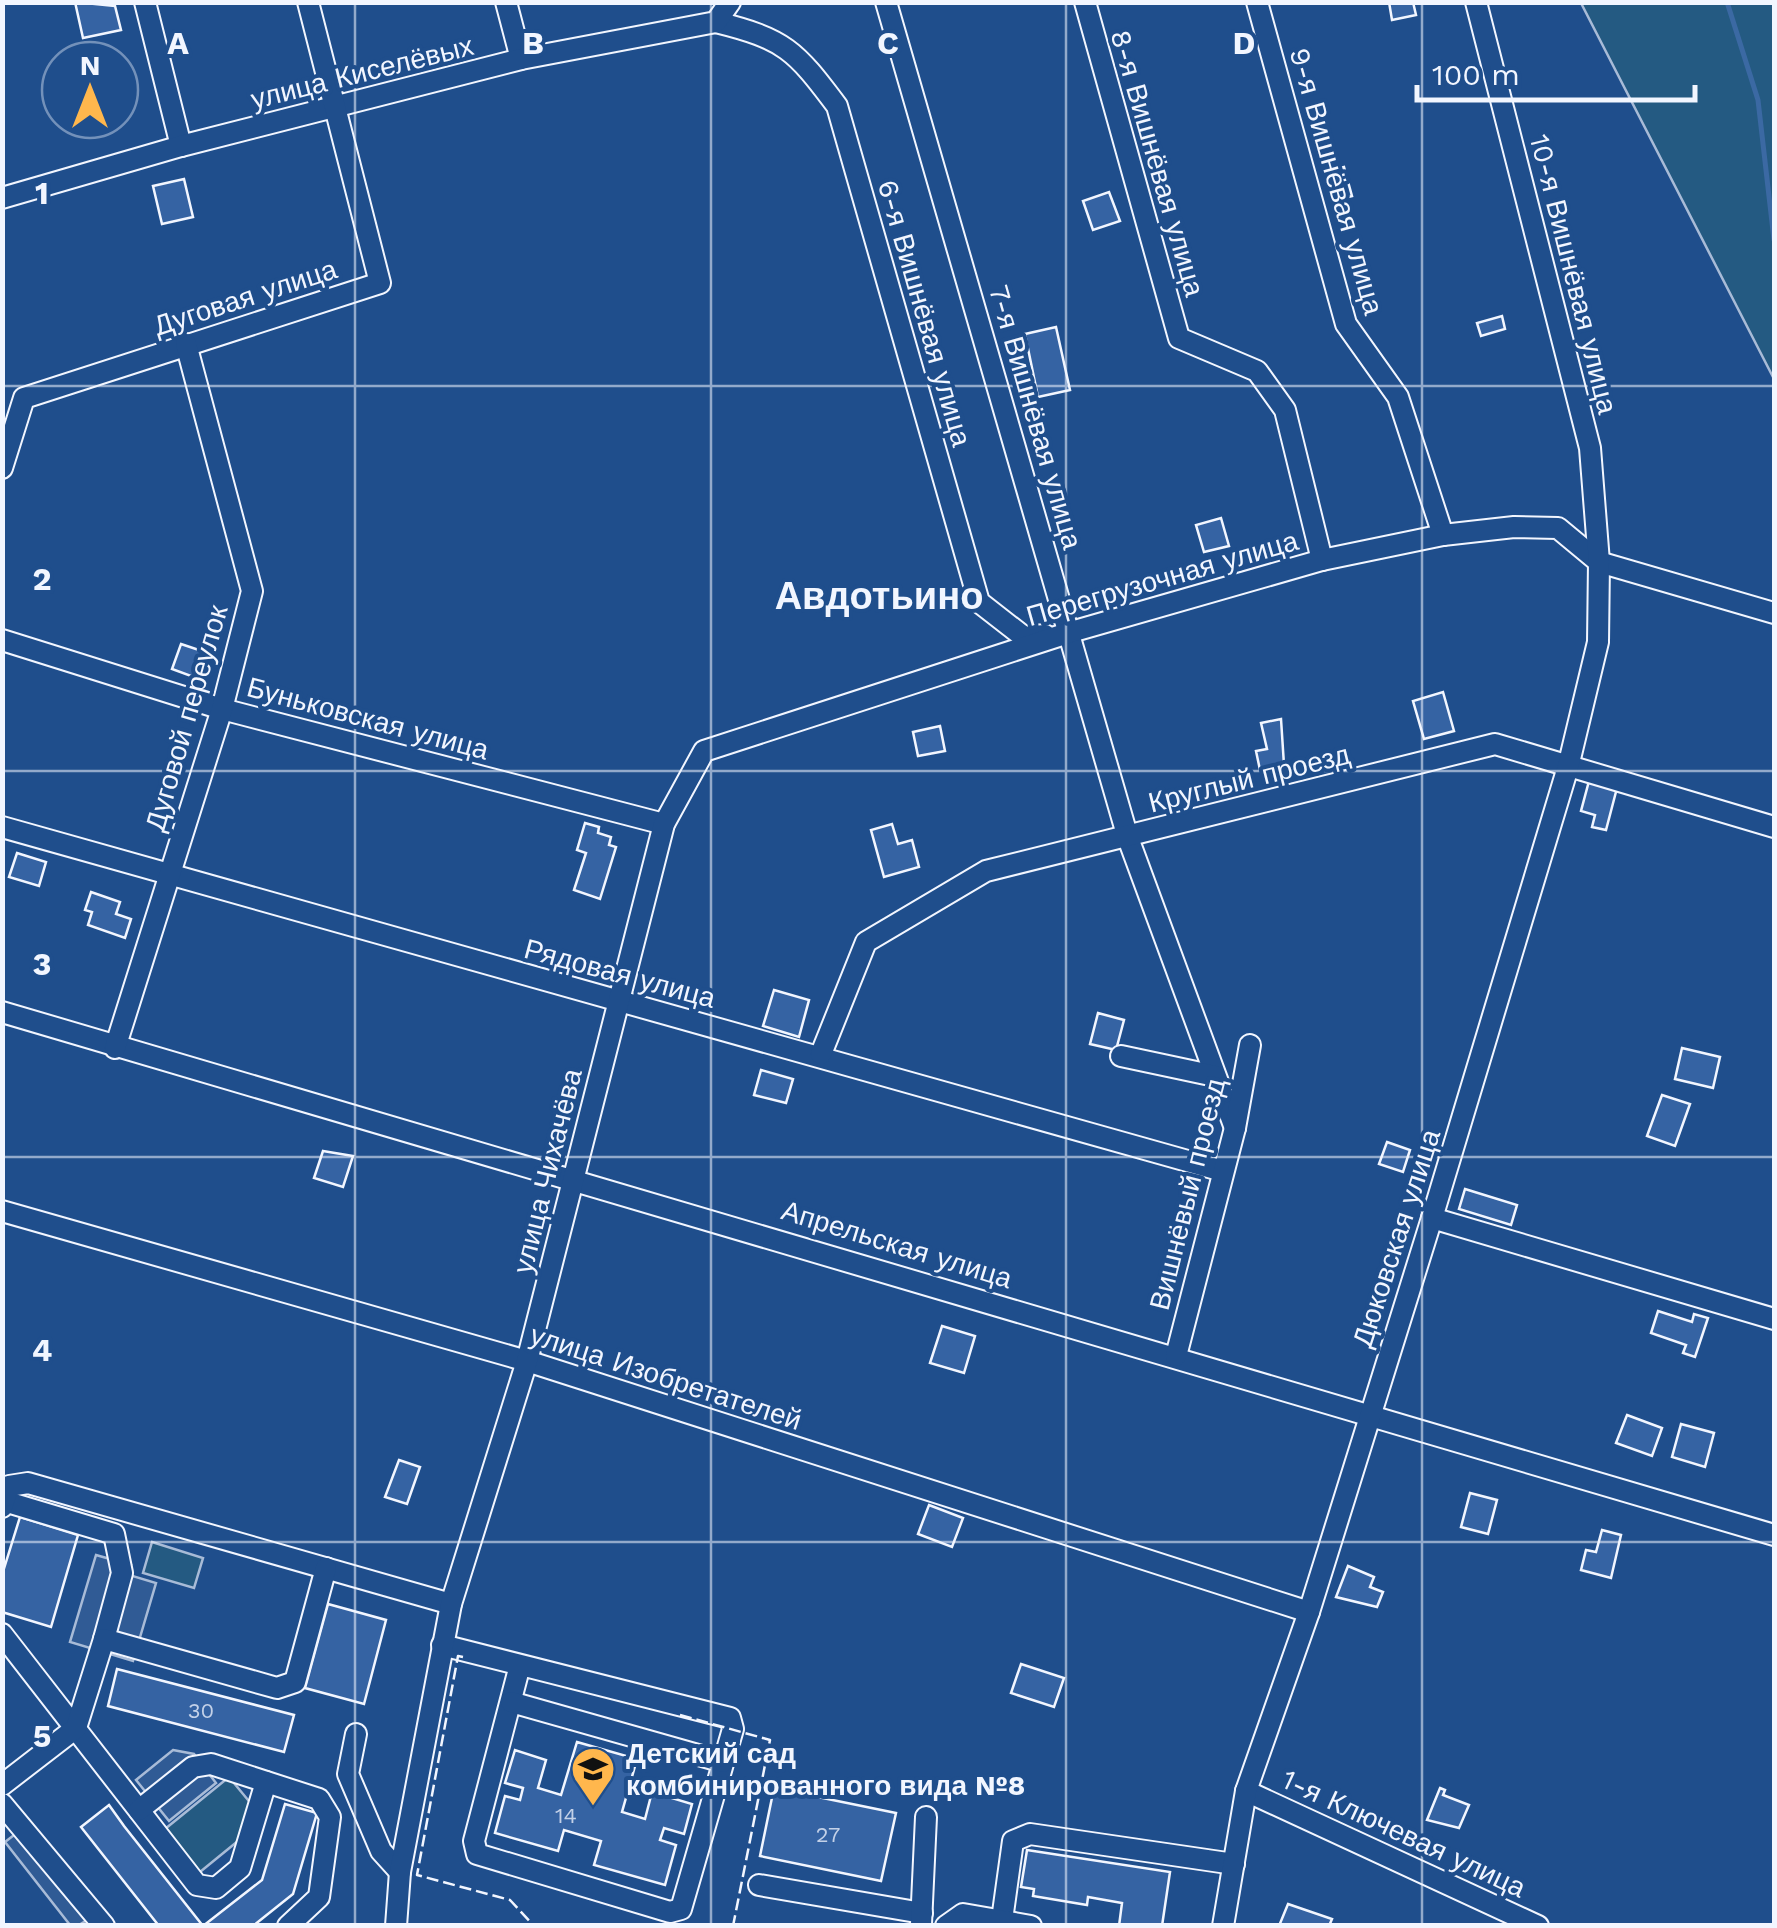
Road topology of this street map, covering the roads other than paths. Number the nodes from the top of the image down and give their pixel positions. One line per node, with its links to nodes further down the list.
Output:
1 (144, 2): 12 (street)
2 (308, 2): 11 (street)
3 (506, 2): 10 (street)
4 (730, 2): 9 (street)
5 (886, 2): 20 (street, 7-я Вишнёвая улица)
6 (1085, 2): 17 (street, 8-я Вишнёвая улица)
7 (1257, 2): 16 (street, 9-я Вишнёвая улица)
8 (1476, 2): 18 (street, 10-я Вишнёвая улица)
9 (714, 12): 10 (street, улица Киселёвых); 20 (street, 6-я Вишнёвая улица)
10 (521, 59): 11 (street, улица Киселёвых)
11 (336, 108): 12 (street, улица Киселёвых); 14 (street, Дуговая улица)
12 (181, 146): 13 (street, улица Киселёвых)
13 (4, 191)
14 (186, 344): 15 (street, Дуговая улица); 22 (street, Дуговой переулок)
15 (2, 468)
16 (1443, 534): 17 (street, Перегрузочная улица); 18 (street, Перегрузочная улица)
17 (1322, 560): 20 (street, Перегрузочная улица)
18 (1599, 562): 19 (street); 23 (street, Дюковская улица)
19 (1774, 613)
20 (1071, 632): 24 (street, Перегрузочная улица); 27 (street, 7-я Вишнёвая улица)
21 (2, 640): 22 (street, Буньковская улица)
22 (222, 709): 24 (street, Буньковская улица); 28 (street, Дуговой переулок)
23 (1568, 767): 26 (street, Круглый проезд); 27 (street, Круглый проезд); 40 (street, Дюковская улица)
24 (664, 824): 29 (street, улица Чихачёва)
25 (2, 827): 28 (street, Рядовая улица)
26 (1774, 827)
27 (1128, 838): 33 (street, Круглый проезд); 35 (street, 7-я Вишнёвая улица)
28 (167, 877): 29 (street, Рядовая улица); 32 (street, Дуговой переулок)
29 (616, 1002): 33 (street, Рядовая улица); 38 (street, улица Чихачёва)
30 (2, 1012): 32 (street, Апрельская улица)
31 (1250, 1045): 36 (street, Вишнёвый проезд)
32 (115, 1048): 38 (street, Апрельская улица)
33 (821, 1054): 37 (street, Рядовая улица)
34 (1121, 1056): 35 (street)
35 (1216, 1076): 36 (street, 7-я Вишнёвая улица)
36 (1235, 1128): 37 (street, Вишнёвый проезд)
37 (1223, 1171): 42 (street, Вишнёвый проезд)
38 (575, 1178): 42 (street, Апрельская улица); 43 (street, улица Чихачёва)
39 (2, 1210): 43 (street, улица Изобретателей)
40 (1432, 1218): 41 (street); 44 (street, Дюковская улица)
41 (1774, 1319)
42 (1176, 1356): 44 (street, Апрельская улица)
43 (527, 1361): 48 (street, улица Чихачёва); 49 (street, улица Изобретателей)
44 (1367, 1418): 46 (street, Апрельская улица); 49 (street, Дюковская улица)
45 (3, 1504): 47 (street); 51 (street)
46 (1774, 1535)
47 (326, 1568): 48 (street); 51 (street)
48 (452, 1604): 52 (street, улица Чихачёва)
49 (1308, 1612): 60 (street, Дюковская улица)
50 (2, 1634): 55 (street)
51 (104, 1639): 55 (street)
52 (442, 1645): 53 (street); 65 (street, улица Чихачёва)
53 (520, 1665): 54 (street); 57 (street)
54 (510, 1702): 57 (street); 57 (street)
55 (76, 1728): 59 (street); 62 (street)
56 (356, 1734): 65 (street)
57 (723, 1762)
58 (266, 1782): 62 (street); 62 (street); 70 (street)
59 (2, 1785)
60 (1246, 1791): 64 (street, Дюковская улица); 75 (street, 1-я Ключевая улица)
61 (2, 1804): 69 (street)
62 (139, 1810)
63 (926, 1818): 67 (street)
64 (1234, 1864): 68 (street); 74 (street, Дюковская улица)
65 (400, 1872): 71 (street, улица Чихачёва)
66 (759, 1885): 67 (street)
67 (922, 1919)
68 (1002, 1920): 72 (street); 73 (street)
69 (104, 1926)
70 (288, 1926)
71 (396, 1926)
72 (946, 1926)
73 (1031, 1926)
74 (1223, 1926)
75 (1538, 1926)

